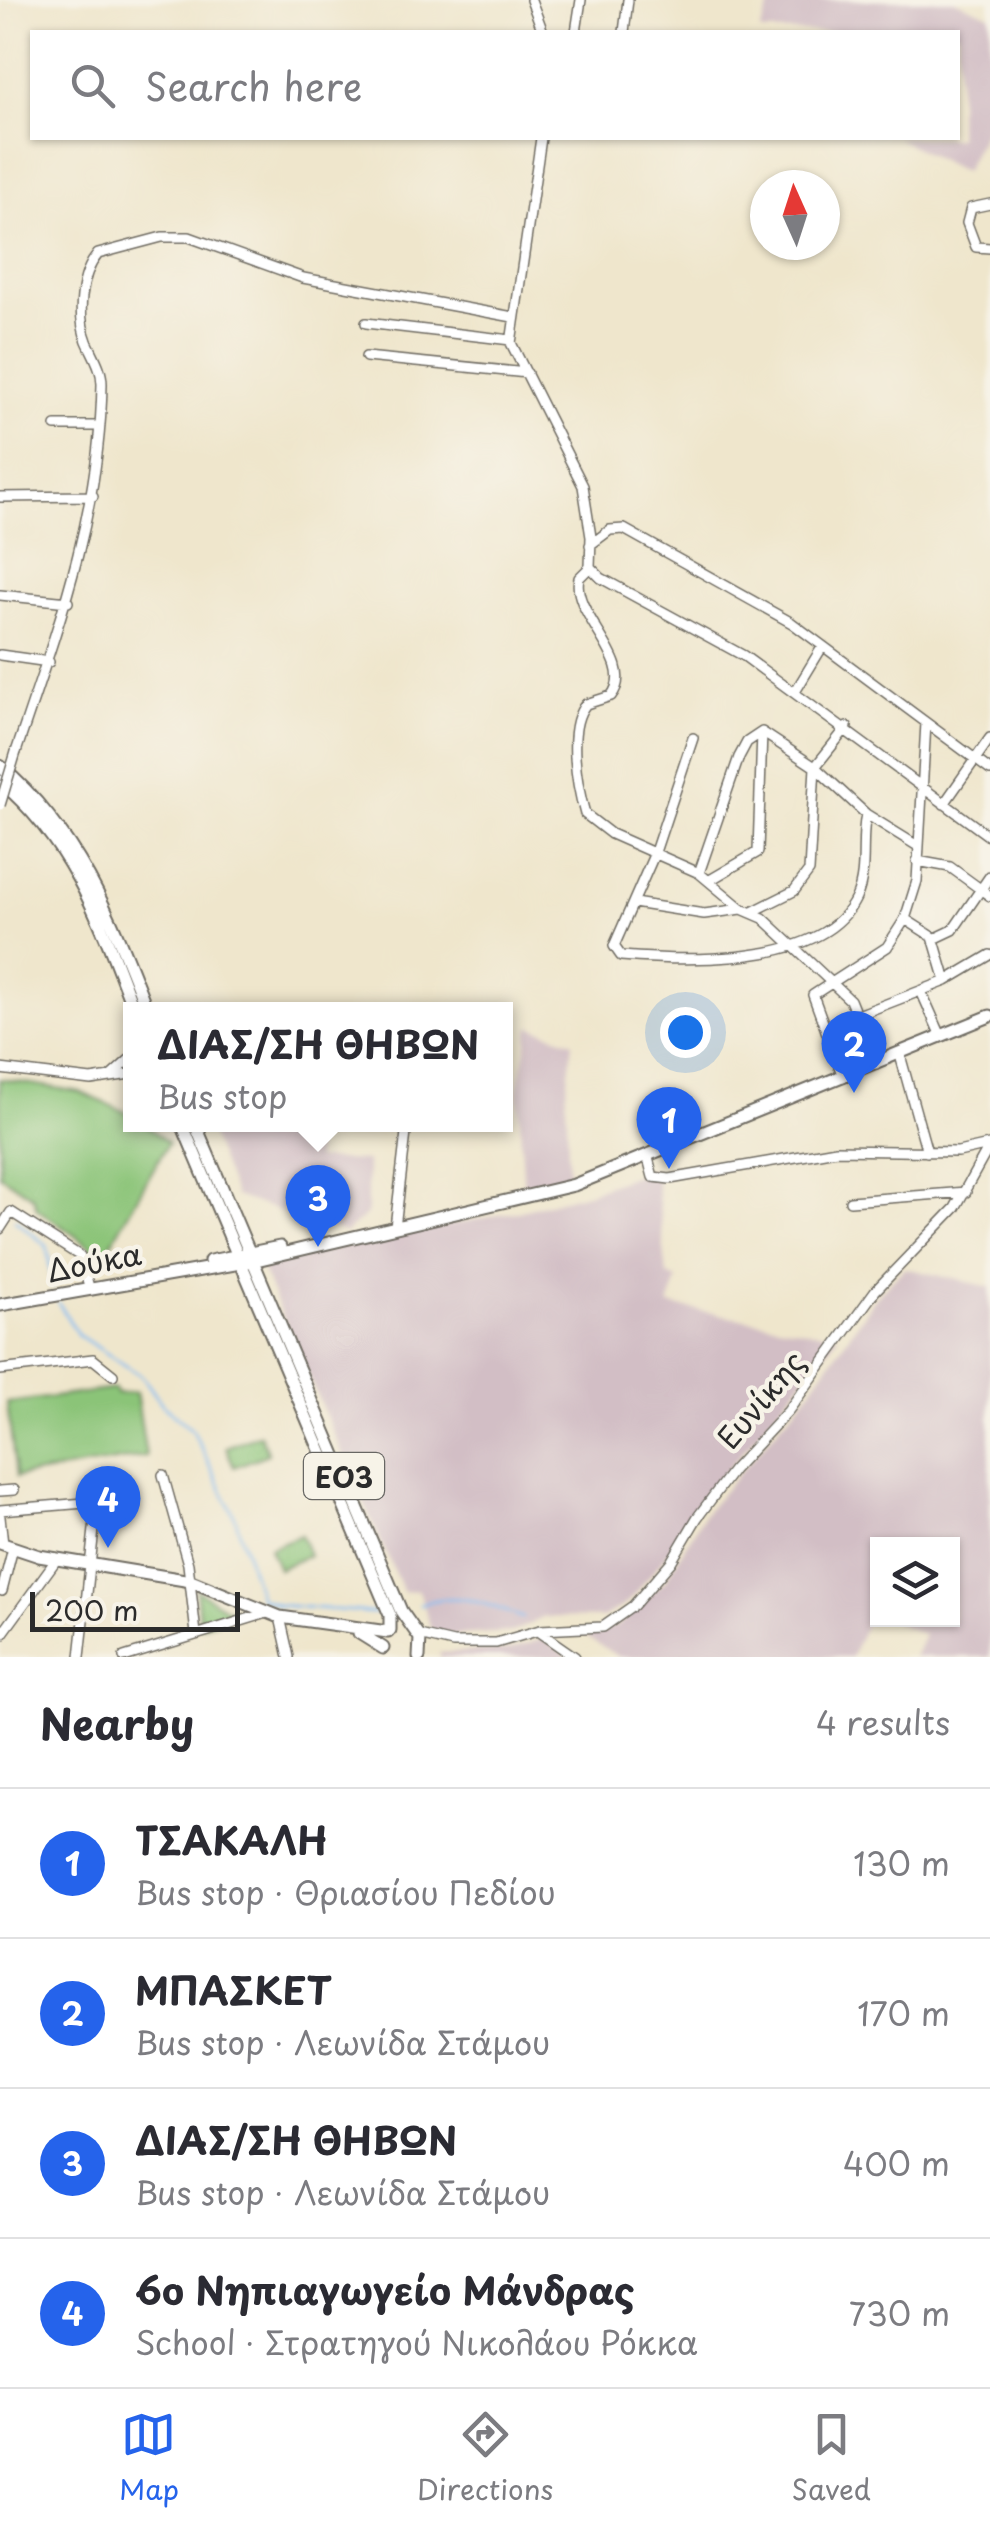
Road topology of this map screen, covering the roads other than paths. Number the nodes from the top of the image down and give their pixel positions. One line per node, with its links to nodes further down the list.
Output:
1 (581, 0): 5 (street)
2 (628, 0): 6 (street)
3 (533, 1): 4 (street)
4 (543, 30)
5 (576, 30)
6 (624, 30)
7 (541, 140): 10 (street)
8 (990, 204): 9 (street)
9 (990, 248)
10 (513, 317): 12 (street); 16 (street)
11 (366, 323): 12 (street)
12 (511, 340): 14 (street)
13 (366, 357): 14 (street)
14 (526, 374): 19 (street)
15 (56, 426): 16 (street)
16 (98, 426): 17 (street)
17 (93, 496): 18 (street); 22 (street)
18 (0, 497)
19 (590, 545): 20 (street); 23 (street)
20 (590, 567): 26 (street); 43 (street)
21 (0, 594): 22 (street)
22 (68, 602): 25 (street)
23 (821, 649): 26 (street); 27 (street)
24 (0, 655): 25 (street)
25 (49, 662): 39 (street, bridge)
26 (795, 692): 28 (street)
27 (926, 723): 32 (street); 37 (street)
28 (847, 727): 34 (street); 37 (street)
29 (762, 732): 34 (street); 45 (street); 47 (street)
30 (693, 738): 43 (street)
31 (990, 738): 32 (street)
32 (976, 760): 35 (street); 38 (street)
33 (0, 766): 60 (main road)
34 (815, 768): 40 (street); 51 (street)
35 (990, 770)
36 (0, 781): 59 (main road)
37 (922, 788): 38 (street); 42 (street)
38 (944, 804): 41 (street)
39 (0, 805)
40 (866, 814): 42 (street); 54 (street)
41 (990, 837)
42 (916, 845): 44 (street)
43 (654, 855): 45 (street); 50 (street)
44 (917, 861): 48 (street); 52 (street)
45 (699, 873): 47 (street)
46 (990, 876): 48 (street)
47 (710, 880): 51 (street)
48 (980, 889): 49 (street); 53 (street)
49 (990, 896)
50 (634, 903): 51 (street); 54 (street)
51 (747, 911): 54 (street)
52 (905, 919): 53 (street); 57 (street)
53 (934, 939): 56 (street)
54 (790, 946): 57 (street)
55 (990, 955): 56 (street)
56 (946, 981): 58 (street)
57 (831, 984): 61 (street); 69 (street)
58 (921, 991): 61 (street); 63 (street)
59 (131, 1002)
60 (144, 1002)
61 (858, 1015): 65 (street)
62 (989, 1021): 63 (main road)
63 (941, 1036): 64 (main road)
64 (900, 1054): 65 (main road); 75 (street)
65 (876, 1064): 69 (main road)
66 (123, 1065): 70 (street)
67 (0, 1068): 70 (street)
68 (123, 1076): 70 (street)
69 (842, 1077): 76 (main road)
70 (105, 1080)
71 (185, 1132): 79 (main road, ΕΟ3)
72 (198, 1132): 84 (main road, ΕΟ3)
73 (407, 1132): 80 (street)
74 (990, 1145): 75 (street); 77 (street, Ευνίκης)
75 (927, 1152): 76 (street)
76 (648, 1158): 80 (main road)
77 (966, 1192): 78 (street); 103 (street, Ευνίκης)
78 (850, 1201)
79 (219, 1211): 84 (main road, ΕΟ3); 85 (main road)
80 (396, 1227): 82 (main road)
81 (0, 1229): 87 (street)
82 (301, 1246): 83 (main road); 84 (main road)
83 (280, 1254): 84 (main road); 89 (main road, ΕΟ3)
84 (245, 1258): 85 (main road, Δούκα); 86 (main road, Δούκα); 89 (main road, ΕΟ3); 104 (main road, ΕΟ3)
85 (210, 1261): 86 (main road, Δούκα)
86 (196, 1267): 87 (main road, Δούκα)
87 (89, 1287): 88 (main road, Δούκα)
88 (0, 1306)
89 (271, 1306): 105 (main road, ΕΟ3)
90 (0, 1370): 91 (street)
91 (113, 1374)
92 (164, 1475): 99 (street)
93 (14, 1490): 94 (street)
94 (0, 1491)
95 (0, 1514): 96 (street); 98 (street)
96 (5, 1545): 97 (main road); 100 (street)
97 (56, 1560): 98 (main road); 107 (street)
98 (92, 1566): 99 (main road); 113 (street)
99 (191, 1580): 101 (main road); 106 (street)
100 (2, 1591)
101 (274, 1615): 102 (main road); 106 (street); 112 (street)
102 (336, 1625): 104 (main road); 110 (main road)
103 (536, 1630): 108 (street, Ευνίκης); 115 (street)
104 (389, 1631): 105 (main road); 110 (main road)
105 (414, 1631): 108 (street); 111 (main road, ΕΟ3)
106 (196, 1634): 109 (street)
107 (0, 1637)
108 (453, 1644): 111 (street)
109 (147, 1653): 114 (street)
110 (384, 1653)
111 (418, 1655)
112 (287, 1656)
113 (80, 1657)
114 (124, 1657)
115 (575, 1657)

